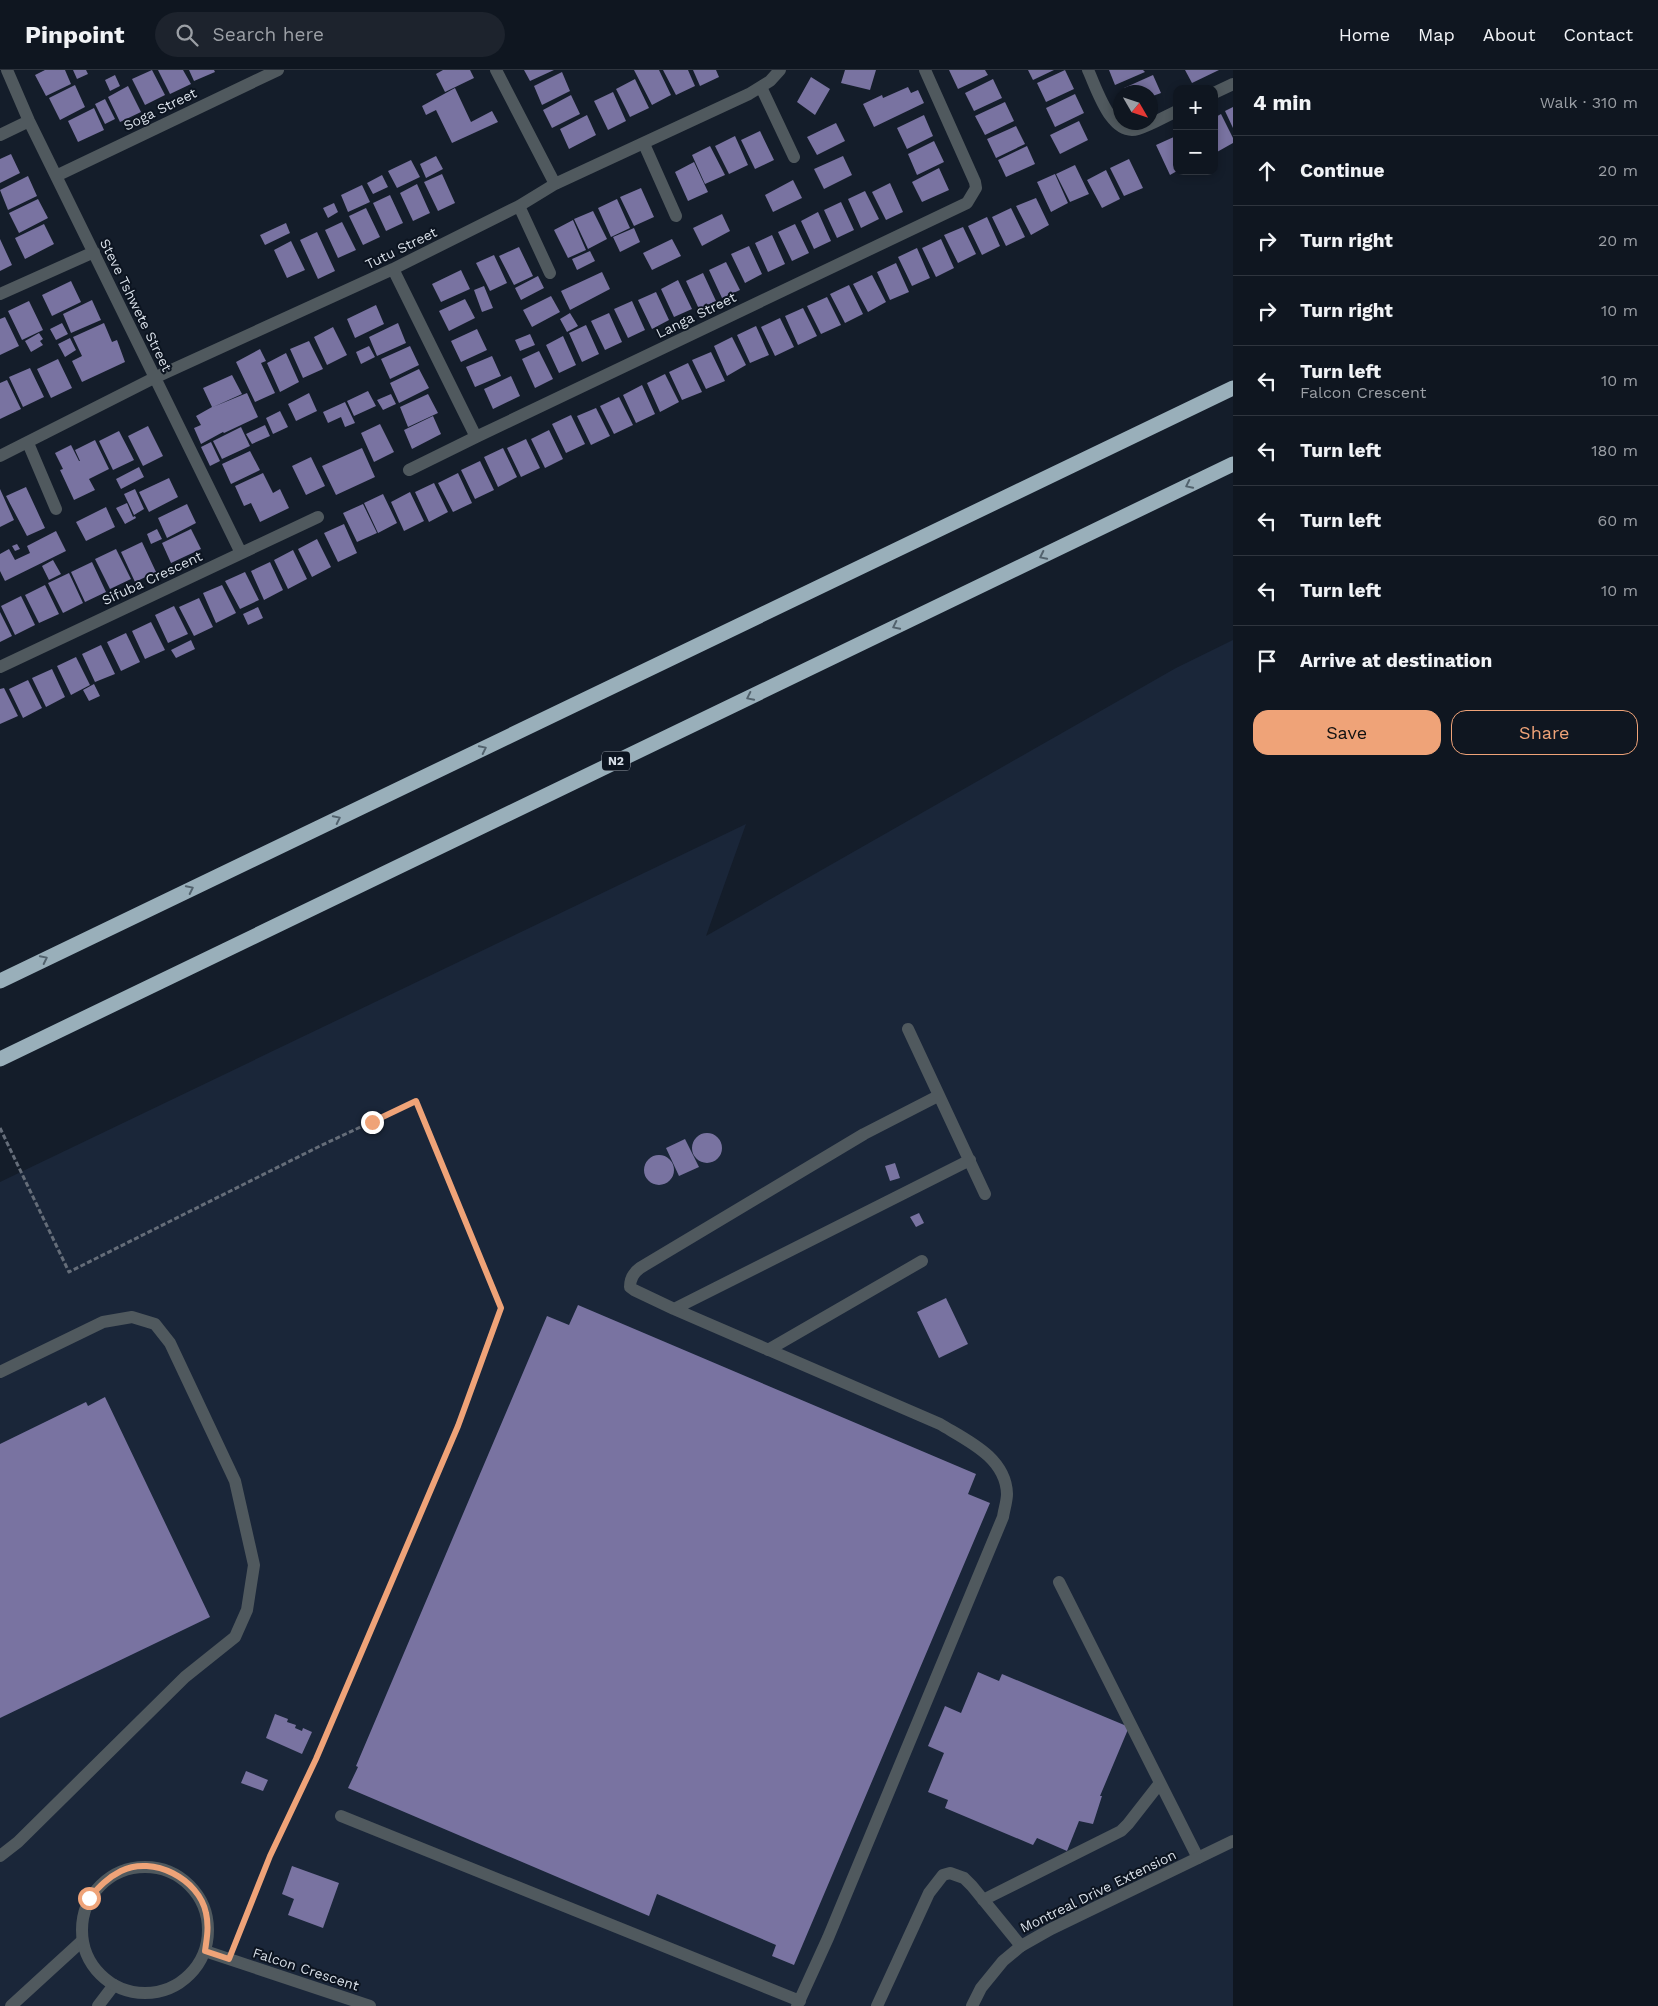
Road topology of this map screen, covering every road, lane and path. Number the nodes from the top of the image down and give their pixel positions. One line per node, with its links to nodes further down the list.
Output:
1 (7, 70): 11 (street, Steve Tshwete Street)
2 (278, 70): 15 (street, Soga Street)
3 (496, 70): 16 (street)
4 (780, 70): 8 (street, Tutu Street)
5 (925, 70): 25 (street, Langa Street)
6 (1088, 70): 10 (street)
7 (1233, 84): 9 (street)
8 (761, 87): 13 (street, Tutu Street); 14 (street)
9 (1218, 91)
10 (1173, 113)
11 (29, 121): 12 (street); 15 (street, Steve Tshwete Street)
12 (0, 135)
13 (644, 144): 16 (street, Tutu Street); 18 (street)
14 (794, 157)
15 (56, 176): 19 (street, Steve Tshwete Street)
16 (554, 184): 17 (street, Tutu Street)
17 (519, 206): 20 (street, Tutu Street); 21 (street)
18 (676, 216)
19 (94, 252): 22 (street); 23 (street, Steve Tshwete Street)
20 (393, 269): 23 (street, Tutu Street); 25 (street)
21 (550, 273)
22 (0, 294)
23 (154, 378): 26 (street, Tutu Street); 32 (street, Steve Tshwete Street)
24 (1233, 388): 34 (highway, one-way to 24)
25 (476, 437): 29 (street, Langa Street)
26 (28, 443): 27 (street, Tutu Street); 30 (street)
27 (0, 456)
28 (1233, 464): 36 (highway, N2, one-way to 36)
29 (409, 470)
30 (56, 509)
31 (318, 517): 32 (street, Sifuba Crescent)
32 (241, 553): 33 (street, Sifuba Crescent)
33 (0, 668)
34 (0, 981)
35 (908, 1030): 37 (street)
36 (0, 1059)
37 (938, 1096): 39 (street); 42 (street)
38 (0, 1128): 55 (path)
39 (970, 1160): 40 (street); 42 (street)
40 (985, 1194)
41 (922, 1261): 43 (street)
42 (674, 1309): 43 (street)
43 (768, 1350): 57 (street)
44 (0, 1372): 49 (street)
45 (1059, 1582): 46 (street)
46 (1160, 1783): 50 (street); 51 (street)
47 (341, 1816): 57 (street)
48 (1233, 1841): 50 (street, Montreal Drive Extension)
49 (0, 1856)
50 (1198, 1858): 53 (street, Montreal Drive Extension)
51 (983, 1900): 53 (street); 61 (street)
52 (82, 1941): 54 (street); 56 (street); 58 (street)
53 (1021, 1946): 62 (street, Montreal Drive Extension)
54 (205, 1951): 55 (street, Falcon Crescent); 56 (street)
55 (229, 1959): 60 (street, Falcon Crescent)
56 (114, 1985): 59 (street)
57 (798, 2003)
58 (11, 2006)
59 (98, 2006)
60 (370, 2006)
61 (877, 2006)
62 (972, 2006)

